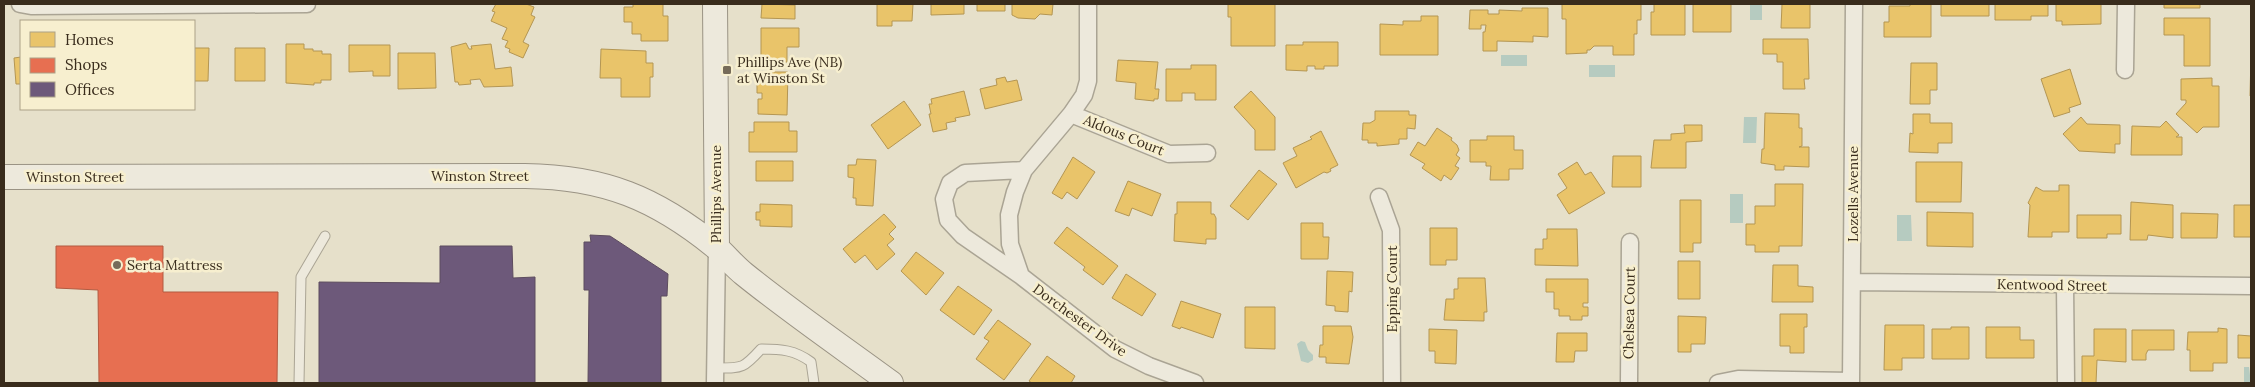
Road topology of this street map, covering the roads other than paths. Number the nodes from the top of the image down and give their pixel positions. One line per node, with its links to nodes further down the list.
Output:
1 (20, 4): 2 (street)
2 (229, 4): 3 (street)
3 (307, 4)
4 (715, 4): 16 (street, Phillips Avenue)
5 (1088, 4): 9 (street, Dorchester Drive)
6 (1854, 4): 18 (street, Lozells Avenue)
7 (2126, 4): 8 (street)
8 (2124, 70)
9 (1071, 114): 10 (street, Aldous Court); 11 (street, Dorchester Drive)
10 (1207, 153)
11 (1024, 170): 17 (street, Dorchester Drive); 17 (street, Dorchester Drive)
12 (4, 177): 16 (street, Winston Street)
13 (1379, 197): 27 (street, Epping Court)
14 (326, 236): 23 (lane)
15 (1630, 242): 28 (street, Chelsea Court)
16 (717, 248): 21 (street, Phillips Avenue); 25 (street, Winston Street)
17 (1021, 276): 26 (street, Dorchester Drive)
18 (1852, 282): 19 (street, Kentwood Street); 22 (street, Lozells Avenue)
19 (2065, 285): 20 (street, Kentwood Street); 30 (street)
20 (2251, 286)
21 (716, 376): 24 (lane)
22 (1851, 382): 29 (street)
23 (299, 383)
24 (814, 383)
25 (891, 383)
26 (1196, 383)
27 (1392, 383)
28 (1628, 383)
29 (1718, 383)
30 (2066, 383)

